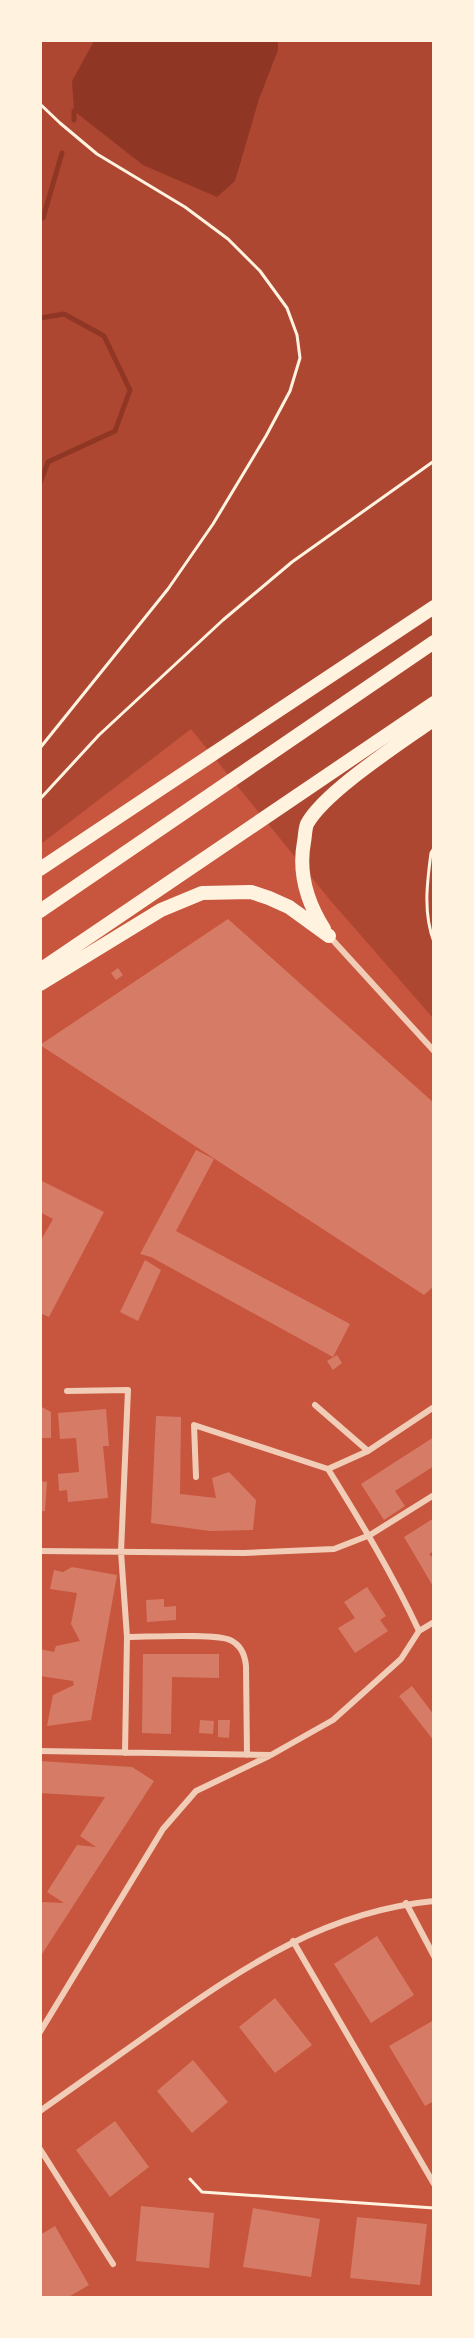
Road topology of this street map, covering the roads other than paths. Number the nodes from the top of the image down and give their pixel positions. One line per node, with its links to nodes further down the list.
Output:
1 (434, 607): 5 (highway)
2 (434, 642): 6 (highway)
3 (434, 703): 8 (highway)
4 (434, 719): 7 (highway)
5 (40, 869)
6 (40, 911)
7 (328, 936): 9 (highway); 10 (street)
8 (40, 970)
9 (40, 984)
10 (434, 1051)
11 (67, 1391): 20 (street)
12 (315, 1405): 14 (street)
13 (434, 1407): 14 (street)
14 (368, 1451): 15 (street)
15 (328, 1469): 16 (street); 18 (street)
16 (196, 1477)
17 (434, 1495): 18 (street)
18 (370, 1535): 20 (street); 22 (street)
19 (40, 1551): 20 (street)
20 (121, 1552): 23 (street)
21 (434, 1622): 22 (street)
22 (419, 1631): 27 (street)
23 (127, 1637): 25 (street); 26 (street)
24 (40, 1751): 25 (street)
25 (125, 1753): 26 (street)
26 (247, 1755): 27 (street)
27 (271, 1755): 32 (street)
28 (434, 1900): 29 (street)
29 (406, 1903): 30 (street); 31 (street)
30 (293, 1941): 33 (street); 35 (street)
31 (434, 1956)
32 (40, 2032)
33 (40, 2111)
34 (40, 2149): 36 (street)
35 (434, 2184)
36 (113, 2264)

